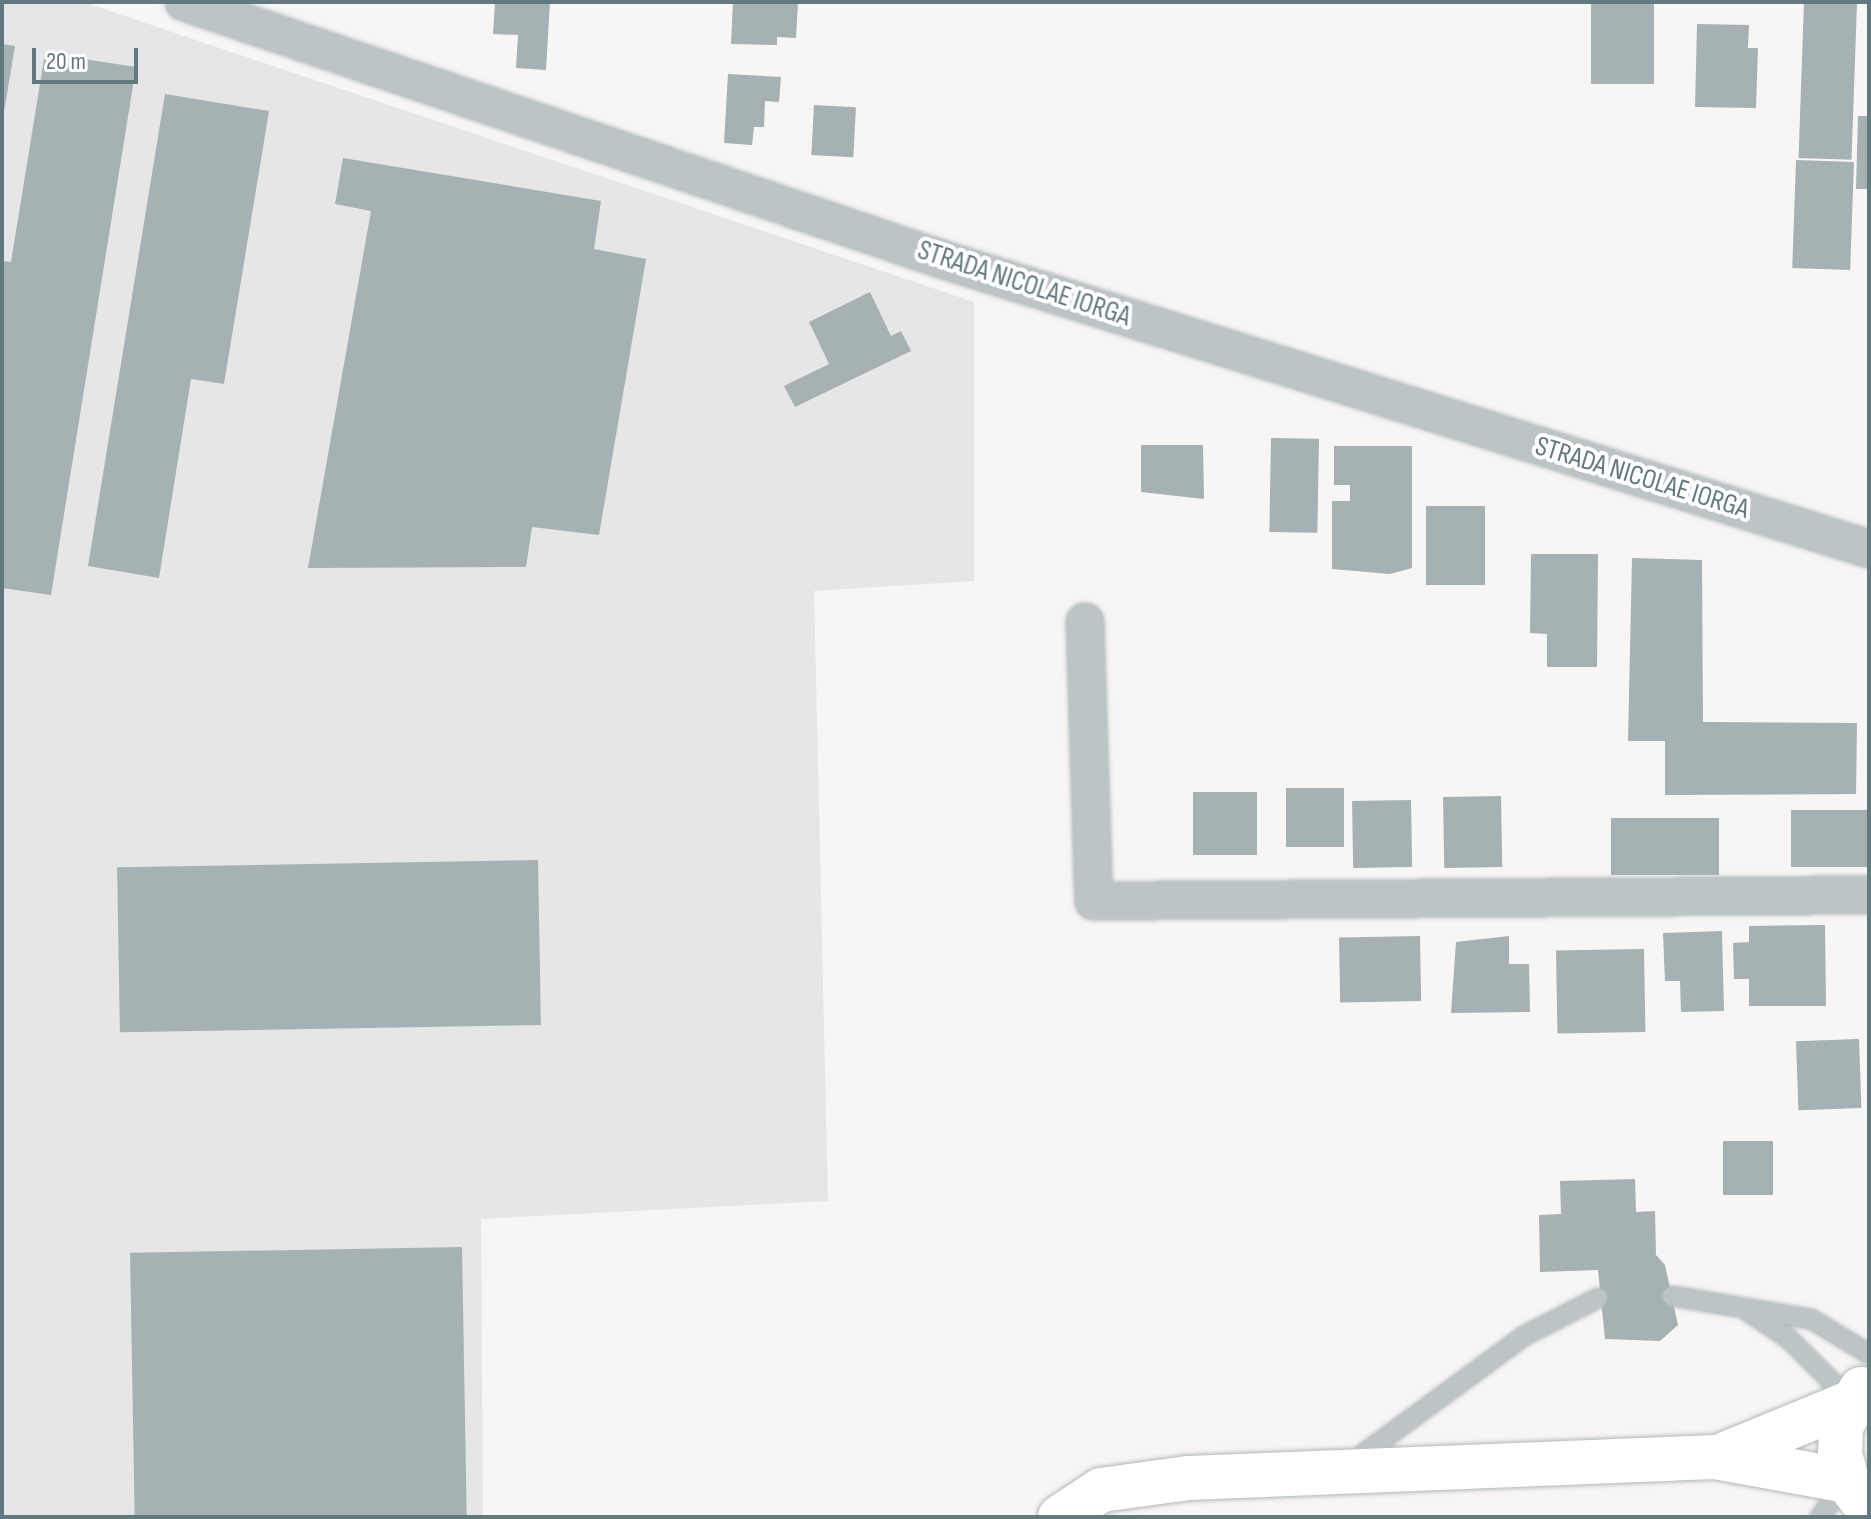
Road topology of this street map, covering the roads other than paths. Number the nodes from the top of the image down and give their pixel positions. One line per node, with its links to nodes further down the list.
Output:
1 (184, 2): 2 (street, STRADA NICOLAE IORGA)
2 (1869, 549)
3 (1085, 622): 4 (street)
4 (1869, 895)
5 (1672, 1296): 7 (lane)
6 (1598, 1298): 11 (lane)
7 (1737, 1303): 8 (lane); 9 (lane)
8 (1869, 1354)
9 (1860, 1392): 10 (main road); 12 (main road)
10 (1715, 1457): 11 (main road); 12 (main road)
11 (1336, 1474): 13 (main road)
12 (1858, 1495): 14 (lane)
13 (1060, 1517)
14 (1820, 1517)

